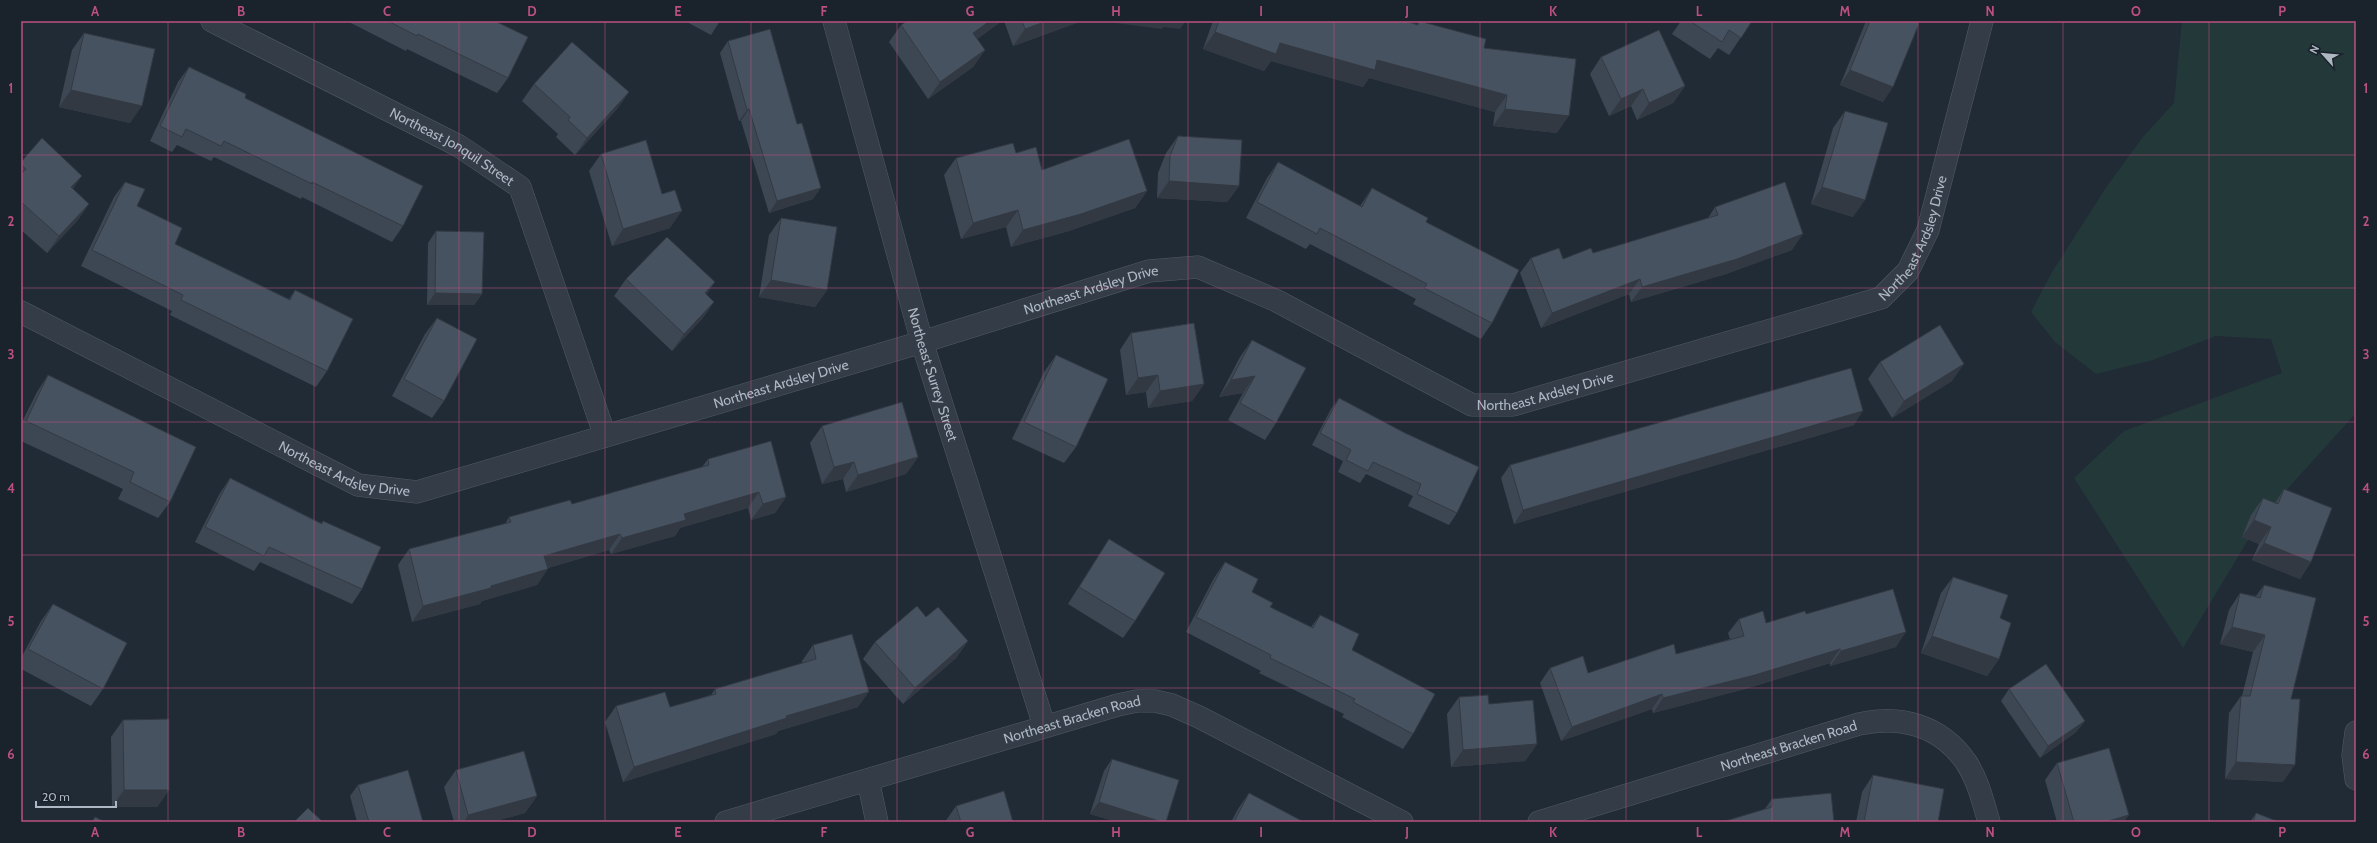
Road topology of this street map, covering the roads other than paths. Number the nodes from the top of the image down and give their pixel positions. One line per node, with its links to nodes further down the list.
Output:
1 (212, 21): 6 (street, Northeast Jonquil Street)
2 (834, 21): 5 (street, Northeast Surrey Street)
3 (1982, 21): 5 (street, Northeast Ardsley Drive)
4 (21, 312): 6 (street, Northeast Ardsley Drive)
5 (922, 342): 6 (street, Northeast Ardsley Drive); 7 (street, Northeast Surrey Street)
6 (605, 436)
7 (1044, 725): 10 (street, Northeast Bracken Road); 13 (street, Northeast Bracken Road)
8 (2356, 732): 9 (street)
9 (2356, 779)
10 (868, 780): 11 (street, Northeast Bracken Road); 12 (street)
11 (726, 822)
12 (877, 822)
13 (1402, 822)
14 (1539, 822): 15 (street, Northeast Bracken Road)
15 (1989, 822)

